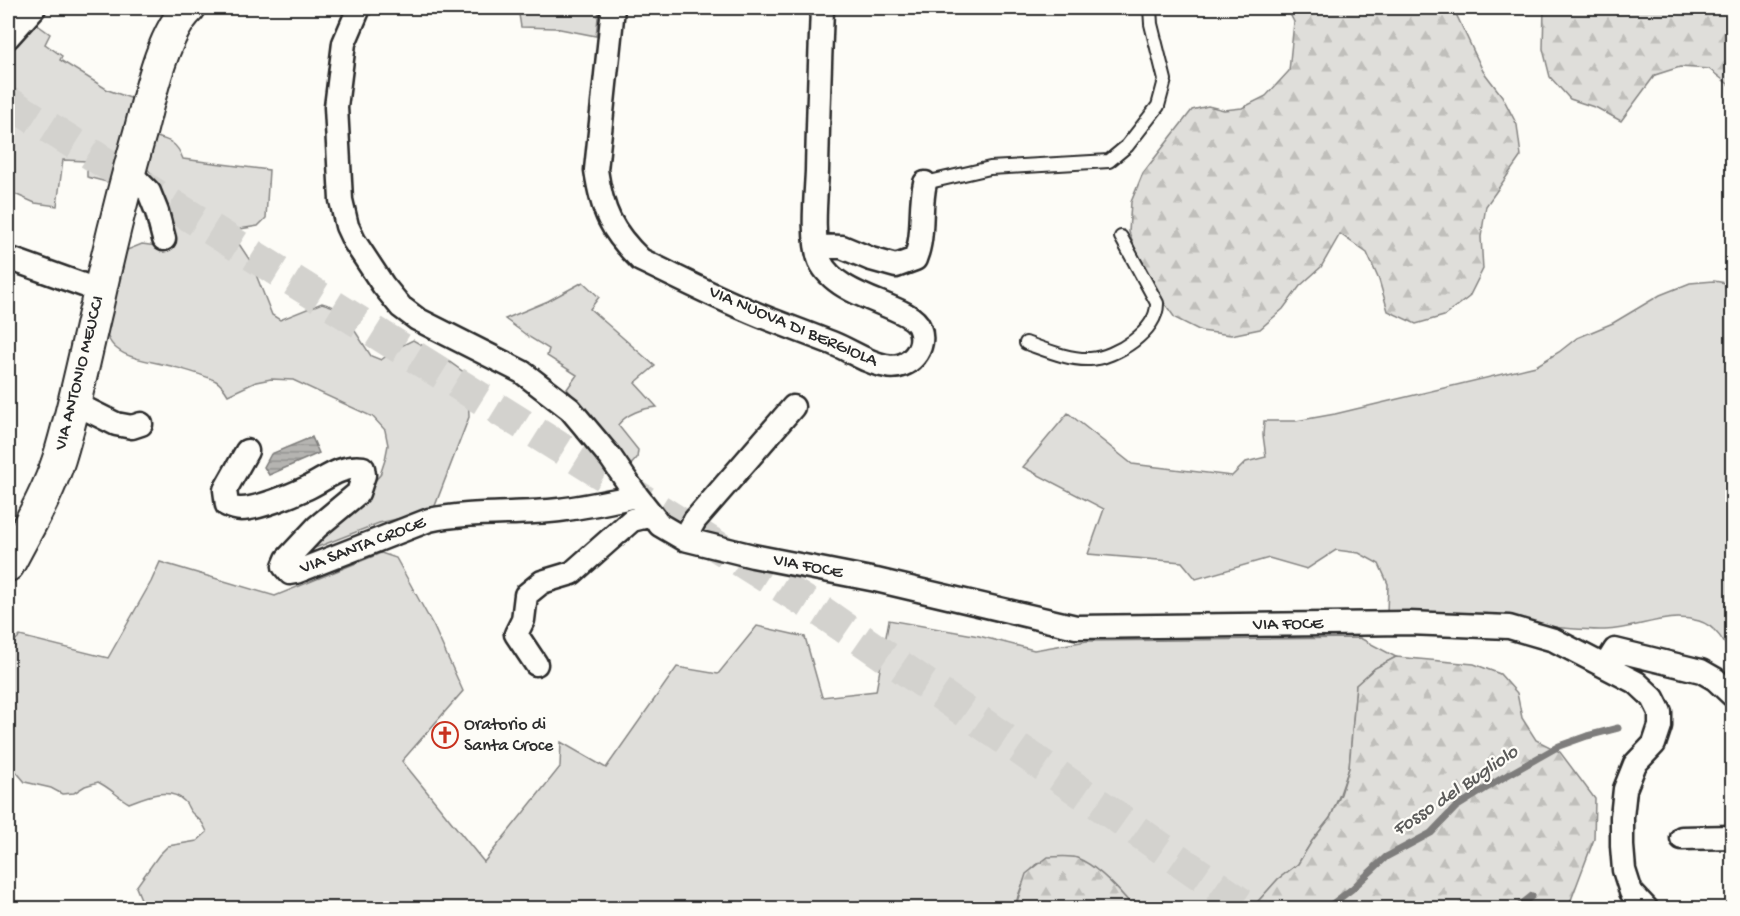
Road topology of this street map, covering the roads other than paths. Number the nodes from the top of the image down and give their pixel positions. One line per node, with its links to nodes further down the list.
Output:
1 (34, 8): 7 (street)
2 (189, 8): 8 (street, VIA ANTONIO MEUCCI)
3 (358, 8): 20 (street)
4 (613, 8): 12 (street, VIA NUOVA DI BERGIOLA)
5 (822, 8): 12 (street, VIA NUOVA DI BERGIOLA)
6 (1150, 8): 9 (lane)
7 (8, 37)
8 (129, 172): 11 (street); 14 (street, VIA ANTONIO MEUCCI)
9 (925, 183): 12 (street)
10 (1120, 237): 15 (lane)
11 (164, 239)
12 (817, 246)
13 (8, 258): 14 (street)
14 (100, 291): 16 (street, VIA ANTONIO MEUCCI)
15 (1026, 343)
16 (74, 403): 18 (street); 23 (street, VIA ANTONIO MEUCCI)
17 (793, 407): 22 (street)
18 (141, 424)
19 (247, 451): 20 (street, VIA SANTA CROCE)
20 (637, 496): 21 (street)
21 (652, 514): 22 (street); 24 (street)
22 (684, 539): 25 (street, VIA FOCE)
23 (8, 565)
24 (536, 664)
25 (1605, 666): 26 (street); 29 (street, VIA FOCE)
26 (1732, 695)
27 (1732, 837): 28 (street)
28 (1682, 838)
29 (1646, 909)

